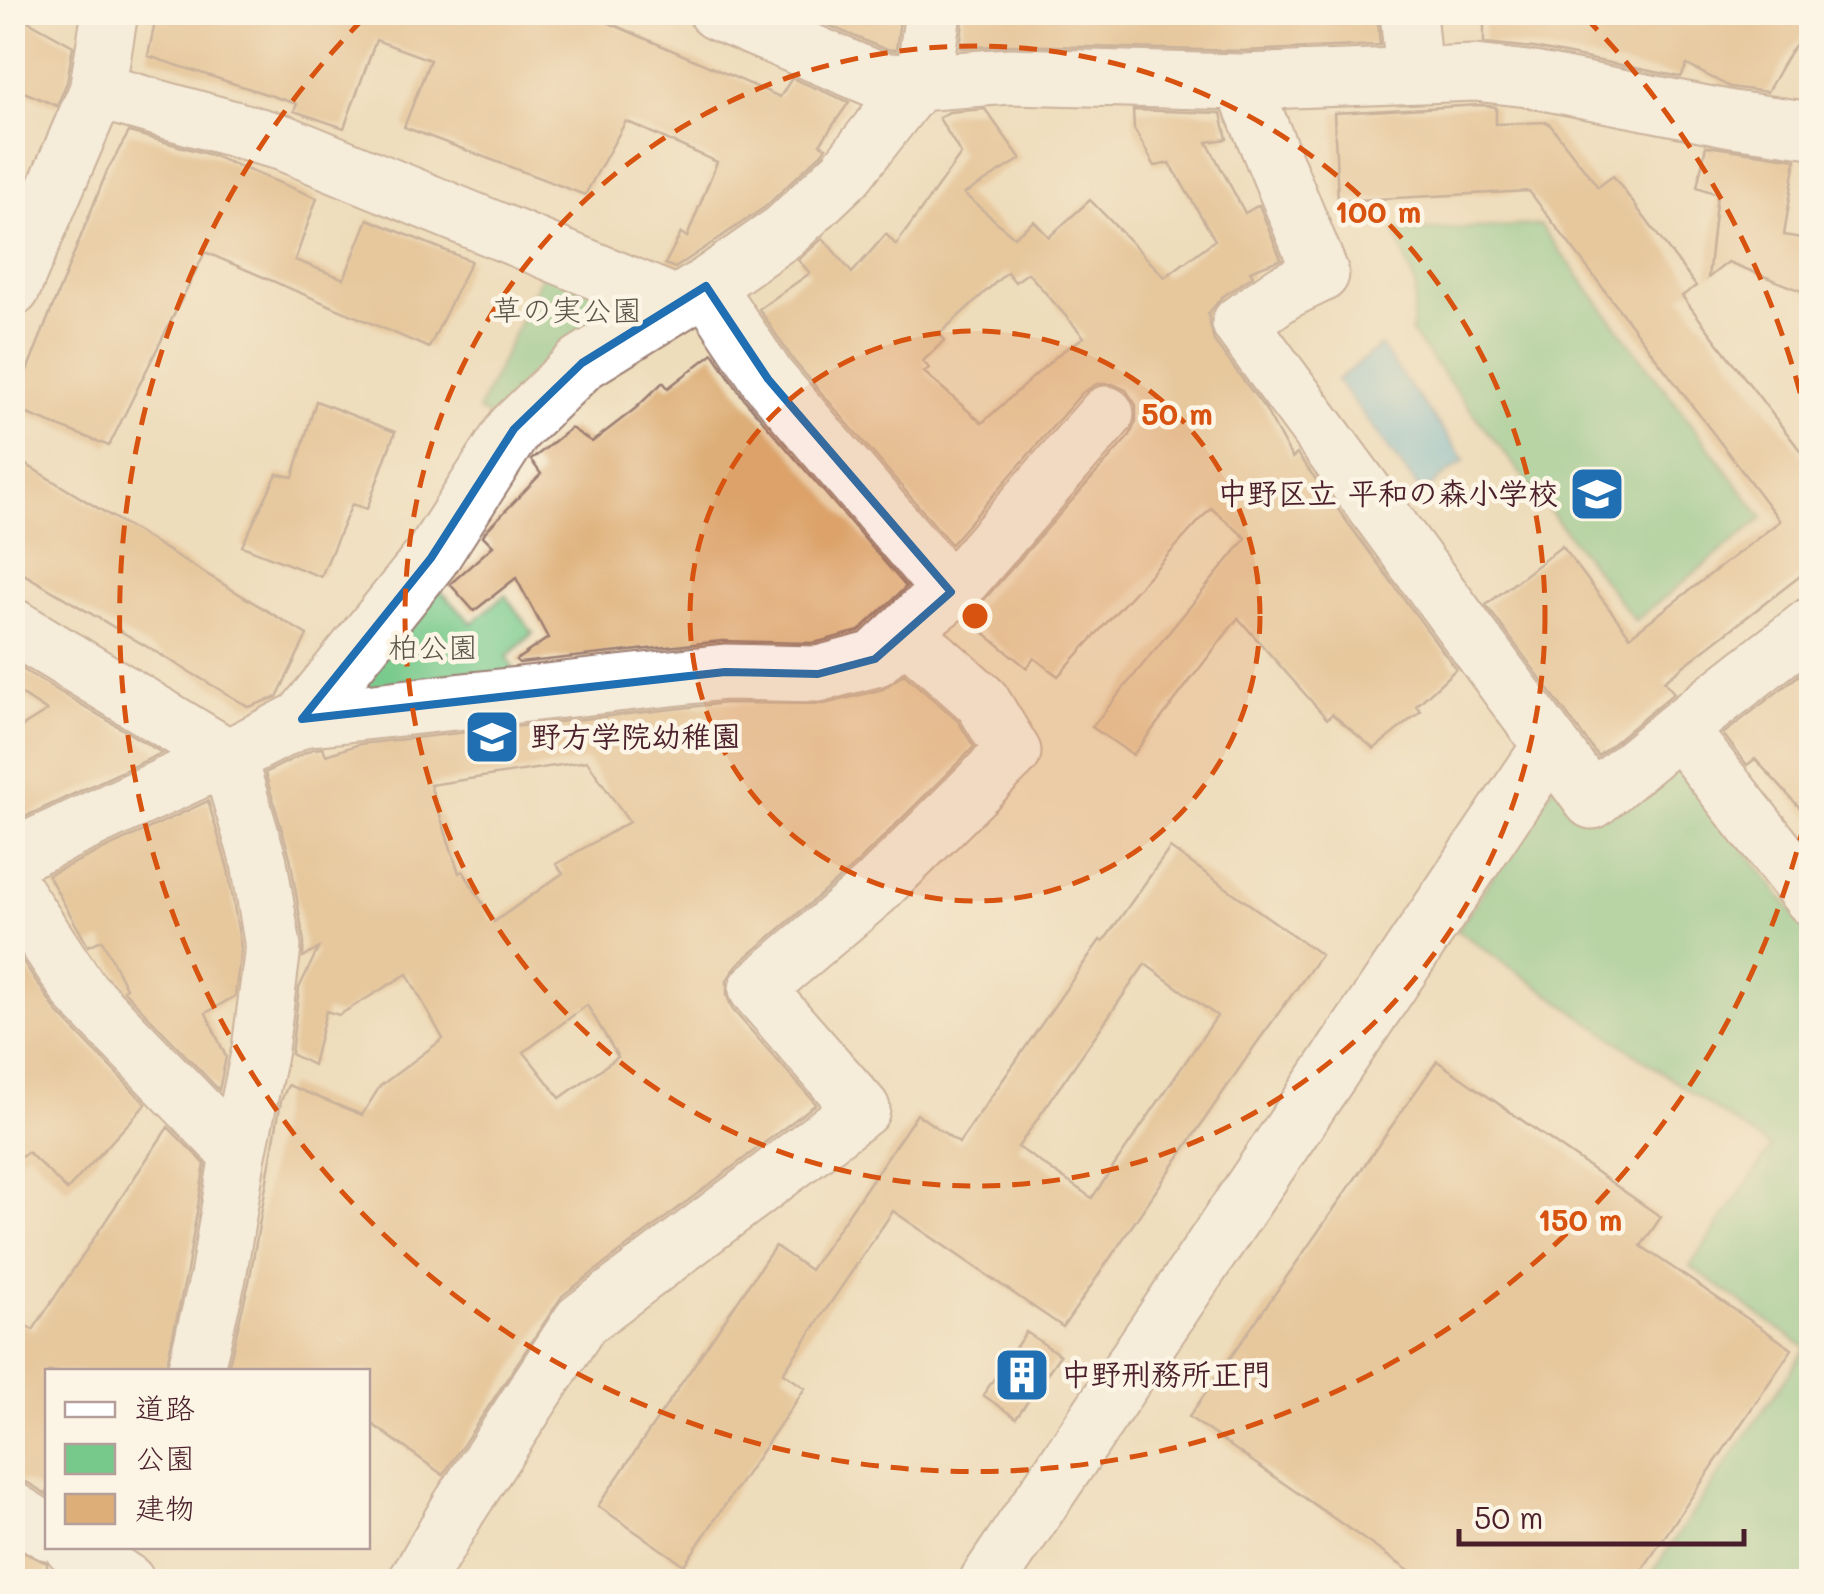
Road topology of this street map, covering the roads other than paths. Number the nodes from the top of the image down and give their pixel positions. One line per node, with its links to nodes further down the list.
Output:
1 (110, 12): 8 (street)
2 (716, 12): 7 (street)
3 (933, 12): 7 (street)
4 (1408, 12): 5 (street)
5 (1414, 74): 6 (street); 9 (street)
6 (1242, 82): 7 (street); 19 (street)
7 (916, 83): 11 (street)
8 (97, 91): 10 (street); 11 (street)
9 (1812, 130)
10 (15, 277)
11 (691, 295): 13 (street); 17 (street)
12 (1106, 414): 13 (street)
13 (951, 592): 16 (street)
14 (1812, 625): 18 (street)
15 (12, 626): 20 (street)
16 (904, 632): 17 (street); 28 (street)
17 (302, 719): 20 (street)
18 (1678, 729): 19 (street); 23 (street)
19 (1551, 746): 29 (street)
20 (228, 757): 21 (street); 24 (street)
21 (12, 857)
22 (12, 888): 24 (street)
23 (1812, 898)
24 (238, 1154): 25 (street)
25 (196, 1369)
26 (12, 1510): 27 (street)
27 (45, 1530)
28 (416, 1582)
29 (987, 1582)

